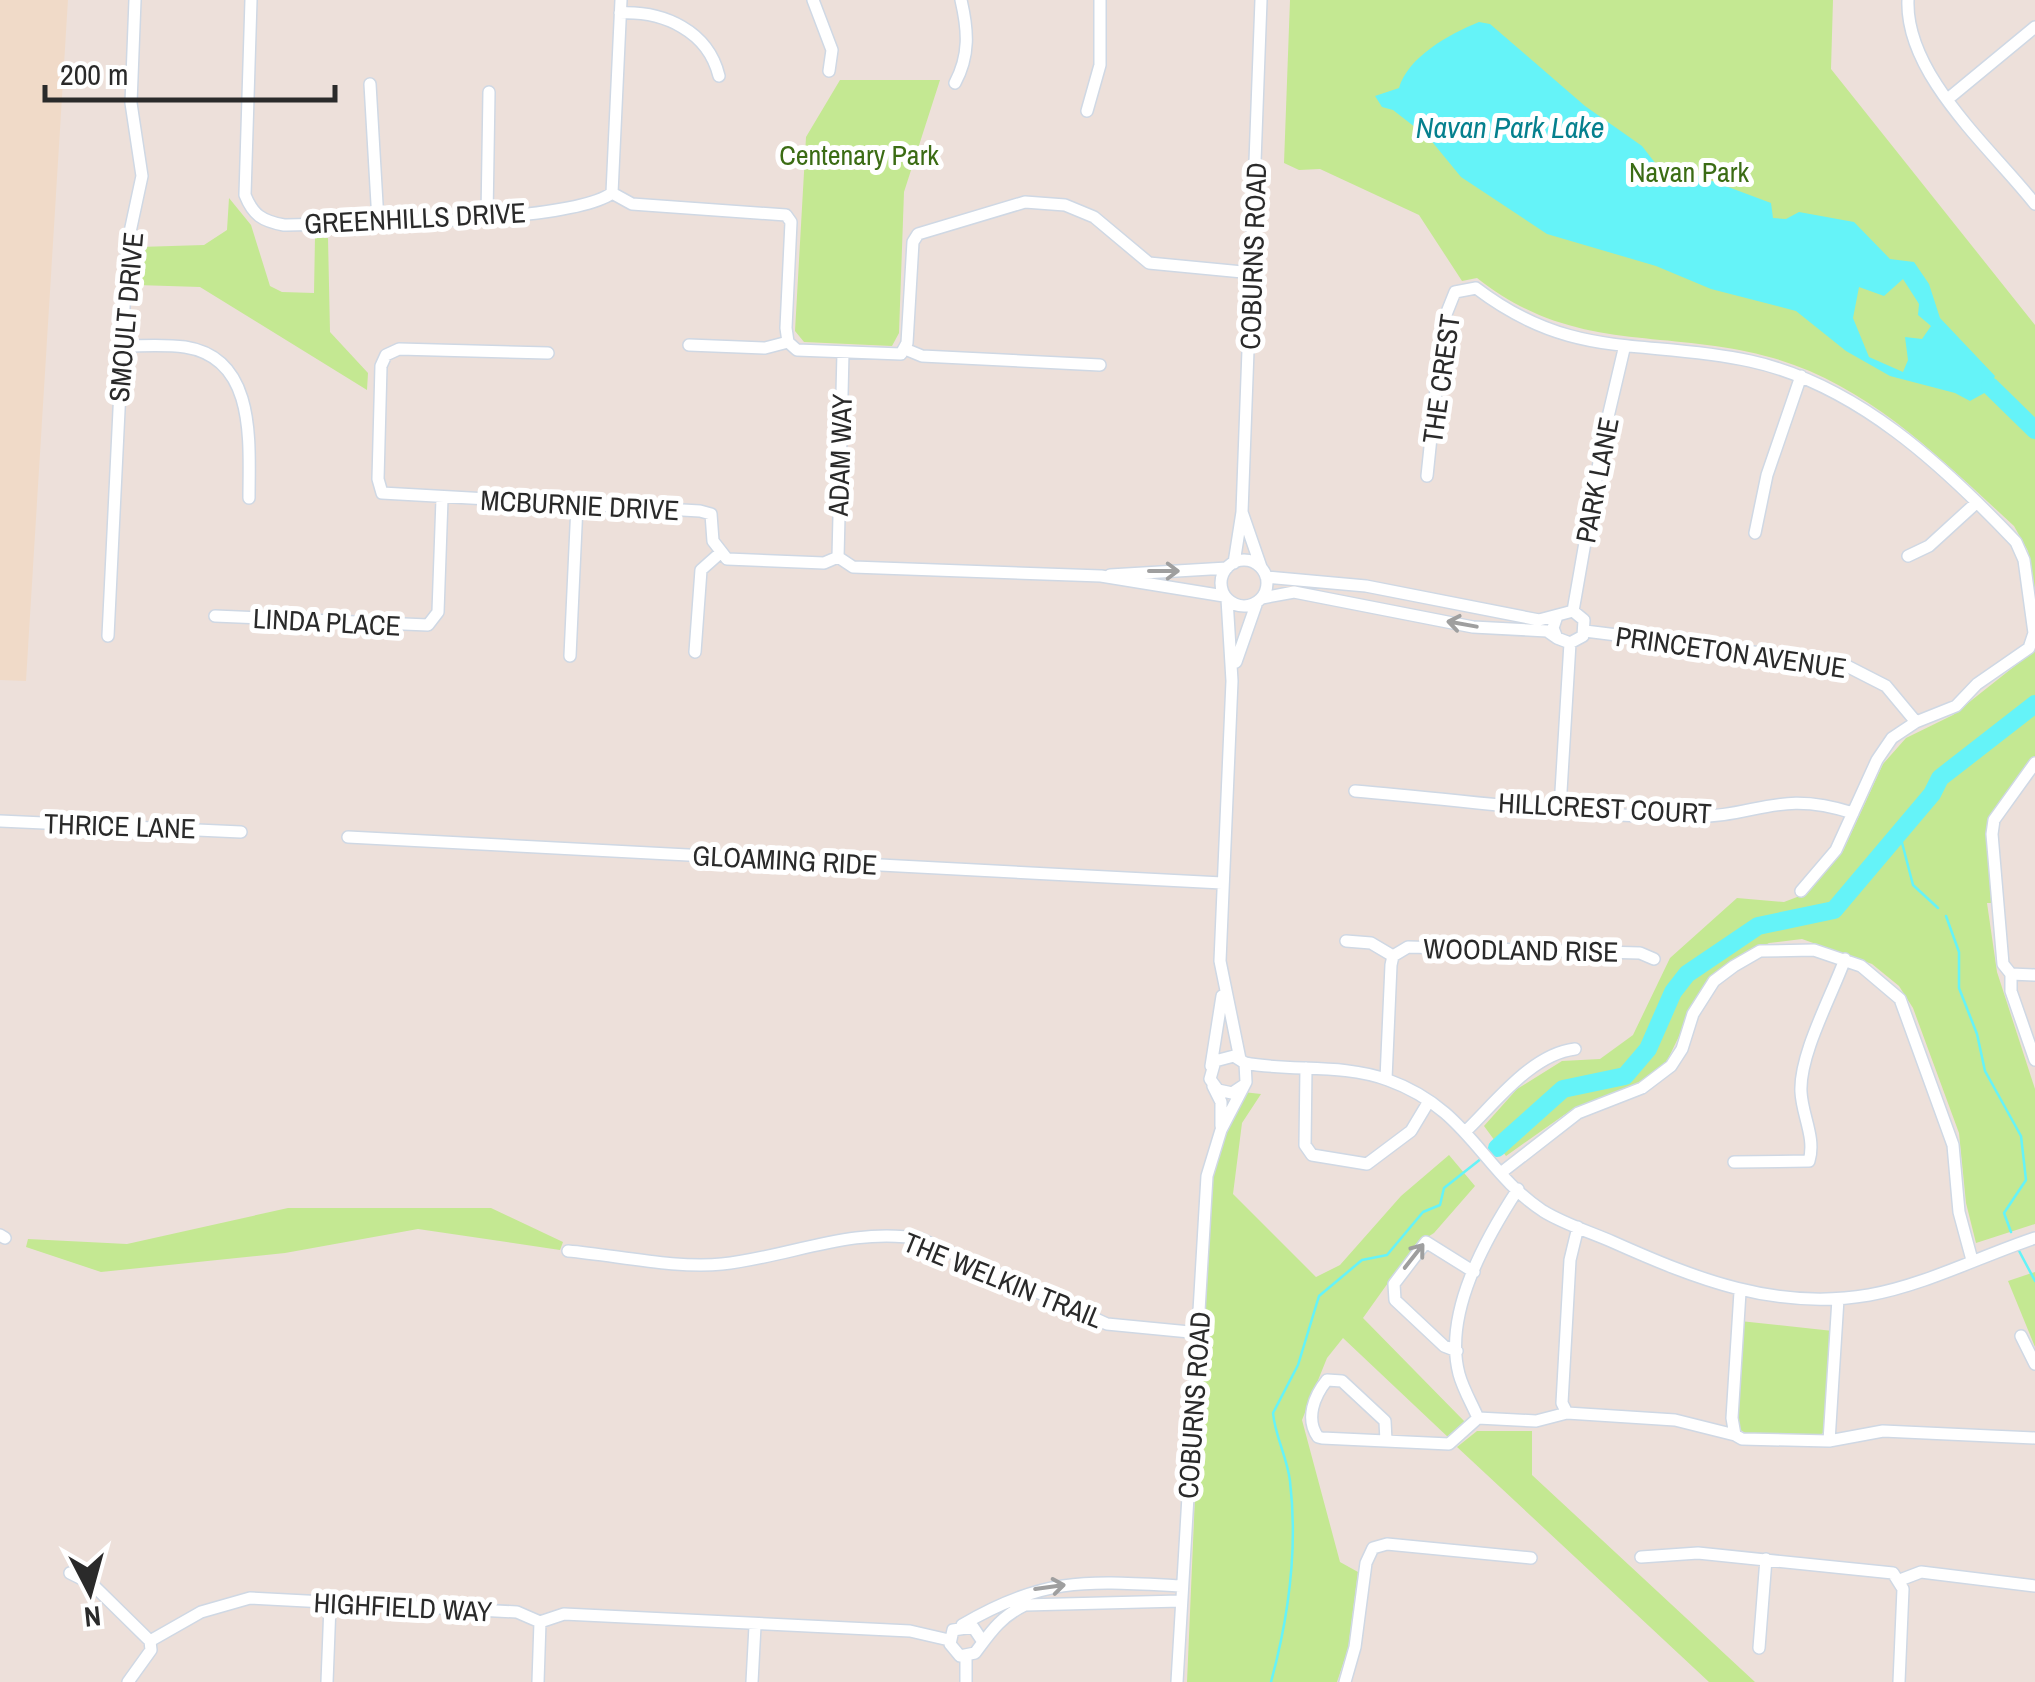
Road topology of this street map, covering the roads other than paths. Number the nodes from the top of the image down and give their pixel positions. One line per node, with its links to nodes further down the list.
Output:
1 (135, 0): 24 (street, SMOULT DRIVE)
2 (251, 0): 20 (street, GREENHILLS DRIVE)
3 (813, 0): 10 (street)
4 (961, 0): 12 (street)
5 (1100, 0): 16 (street)
6 (1261, 0): 21 (street, COBURNS ROAD)
7 (1908, 0): 15 (street)
8 (620, 6): 11 (street); 17 (street)
9 (2035, 27): 15 (street)
10 (828, 70)
11 (719, 76)
12 (956, 83)
13 (370, 84): 20 (street)
14 (488, 92): 19 (street)
15 (1949, 98): 18 (street)
16 (1087, 110)
17 (612, 193): 19 (street, GREENHILLS DRIVE); 22 (street)
18 (2032, 196)
19 (487, 216): 20 (street, GREENHILLS DRIVE)
20 (378, 221)
21 (1253, 274): 25 (street); 36 (street, COBURNS ROAD)
22 (788, 342): 23 (street); 27 (street)
23 (689, 345)
24 (121, 346): 32 (street); 50 (street, SMOULT DRIVE)
25 (905, 349): 27 (street); 29 (street)
26 (1624, 349): 30 (street); 31 (street, THE CREST); 46 (street, PARK LANE)
27 (843, 353): 40 (street, ADAM WAY)
28 (548, 354): 33 (street, MCBURNIE DRIVE)
29 (1100, 365)
30 (1801, 376): 34 (street); 37 (street)
31 (1427, 476)
32 (248, 498)
33 (442, 499): 35 (street, MCBURNIE DRIVE); 47 (street, LINDA PLACE)
34 (1975, 504): 39 (street); 56 (street)
35 (577, 505): 38 (street, MCBURNIE DRIVE); 54 (street)
36 (1242, 512): 41 (street, COBURNS ROAD); 42 (street, COBURNS ROAD)
37 (1755, 532)
38 (719, 554): 40 (street); 53 (street)
39 (1908, 556)
40 (838, 557): 43 (street)
41 (1230, 565): 42 (street); 43 (street, one-way to 41); 44 (street)
42 (1263, 572): 45 (street); 48 (street)
43 (1101, 576): 44 (street)
44 (1225, 597): 45 (street); 55 (street)
45 (1260, 600): 51 (street, one-way to 45); 55 (street)
46 (1573, 611): 48 (street); 49 (street)
47 (216, 616)
48 (1558, 616): 51 (street)
49 (1585, 631): 52 (street); 56 (street, PRINCETON AVENUE)
50 (108, 636)
51 (1557, 638): 52 (street)
52 (1570, 643): 59 (street)
53 (695, 652)
54 (570, 656)
55 (1232, 681): 64 (street)
56 (1916, 722): 60 (street)
57 (2035, 763): 70 (street)
58 (1354, 791): 59 (street, HILLCREST COURT)
59 (1560, 808): 60 (street, HILLCREST COURT)
60 (1852, 813): 65 (street)
61 (0, 821): 62 (street, THRICE LANE)
62 (240, 832)
63 (348, 838): 64 (street, GLOAMING RIDE)
64 (1222, 884): 72 (street)
65 (1801, 891)
66 (1346, 941): 67 (street)
67 (1392, 956): 68 (street, WOODLAND RISE); 79 (street, WOODLAND RISE)
68 (1654, 959)
69 (1845, 959): 85 (street); 86 (street); 91 (street)
70 (2012, 974): 71 (street); 74 (street)
71 (2035, 975)
72 (1223, 985): 75 (street); 76 (street)
73 (1575, 1049): 84 (street)
74 (2035, 1060)
75 (1242, 1061): 76 (street); 78 (street); 80 (street)
76 (1211, 1066): 81 (street)
77 (1306, 1068): 78 (street); 79 (street); 82 (street)
78 (1276, 1069): 80 (street)
79 (1386, 1078): 82 (street)
80 (1245, 1084): 81 (street); 83 (street, COBURNS ROAD)
81 (1213, 1085): 83 (street, COBURNS ROAD)
82 (1429, 1101): 84 (street)
83 (1220, 1130): 95 (street, COBURNS ROAD)
84 (1467, 1130): 86 (street)
85 (1734, 1162)
86 (1502, 1172): 87 (street)
87 (1518, 1190): 88 (street); 92 (street)
88 (1578, 1226): 93 (street); 99 (street)
89 (2035, 1238): 91 (street)
90 (568, 1252): 95 (street, THE WELKIN TRAIL)
91 (1972, 1260): 94 (street)
92 (1474, 1272): 97 (street); 97 (street, one-way to 92)
93 (1740, 1292): 94 (street); 101 (street)
94 (1838, 1299): 104 (street)
95 (1200, 1332): 110 (street, COBURNS ROAD)
96 (2021, 1336): 98 (street)
97 (1457, 1351): 100 (street)
98 (2035, 1364)
99 (1567, 1413): 100 (street); 101 (street)
100 (1478, 1418): 103 (street)
101 (1735, 1435): 104 (street)
102 (2035, 1438): 104 (street)
103 (1386, 1441): 103 (street)
104 (1829, 1441)
105 (1641, 1556): 107 (street)
106 (1531, 1558): 128 (street)
107 (1766, 1558): 109 (street); 120 (street)
108 (70, 1573): 119 (street)
109 (1900, 1580): 111 (street); 129 (street)
110 (1181, 1586): 112 (street, COBURNS ROAD); 115 (street, one-way to 110)
111 (2035, 1586)
112 (1180, 1601): 117 (street); 127 (street, COBURNS ROAD)
113 (330, 1605): 114 (street, HIGHFIELD WAY); 119 (street, HIGHFIELD WAY); 123 (street)
114 (540, 1622): 116 (street, HIGHFIELD WAY); 124 (street)
115 (962, 1625): 117 (street); 118 (street)
116 (755, 1626): 118 (street, HIGHFIELD WAY); 125 (street)
117 (981, 1639): 121 (street)
118 (949, 1640): 121 (street)
119 (150, 1642): 122 (street)
120 (1759, 1648)
121 (966, 1656): 126 (street)
122 (128, 1682)
123 (327, 1682)
124 (538, 1682)
125 (752, 1682)
126 (966, 1682)
127 (1176, 1682)
128 (1345, 1682)
129 (1899, 1682)

